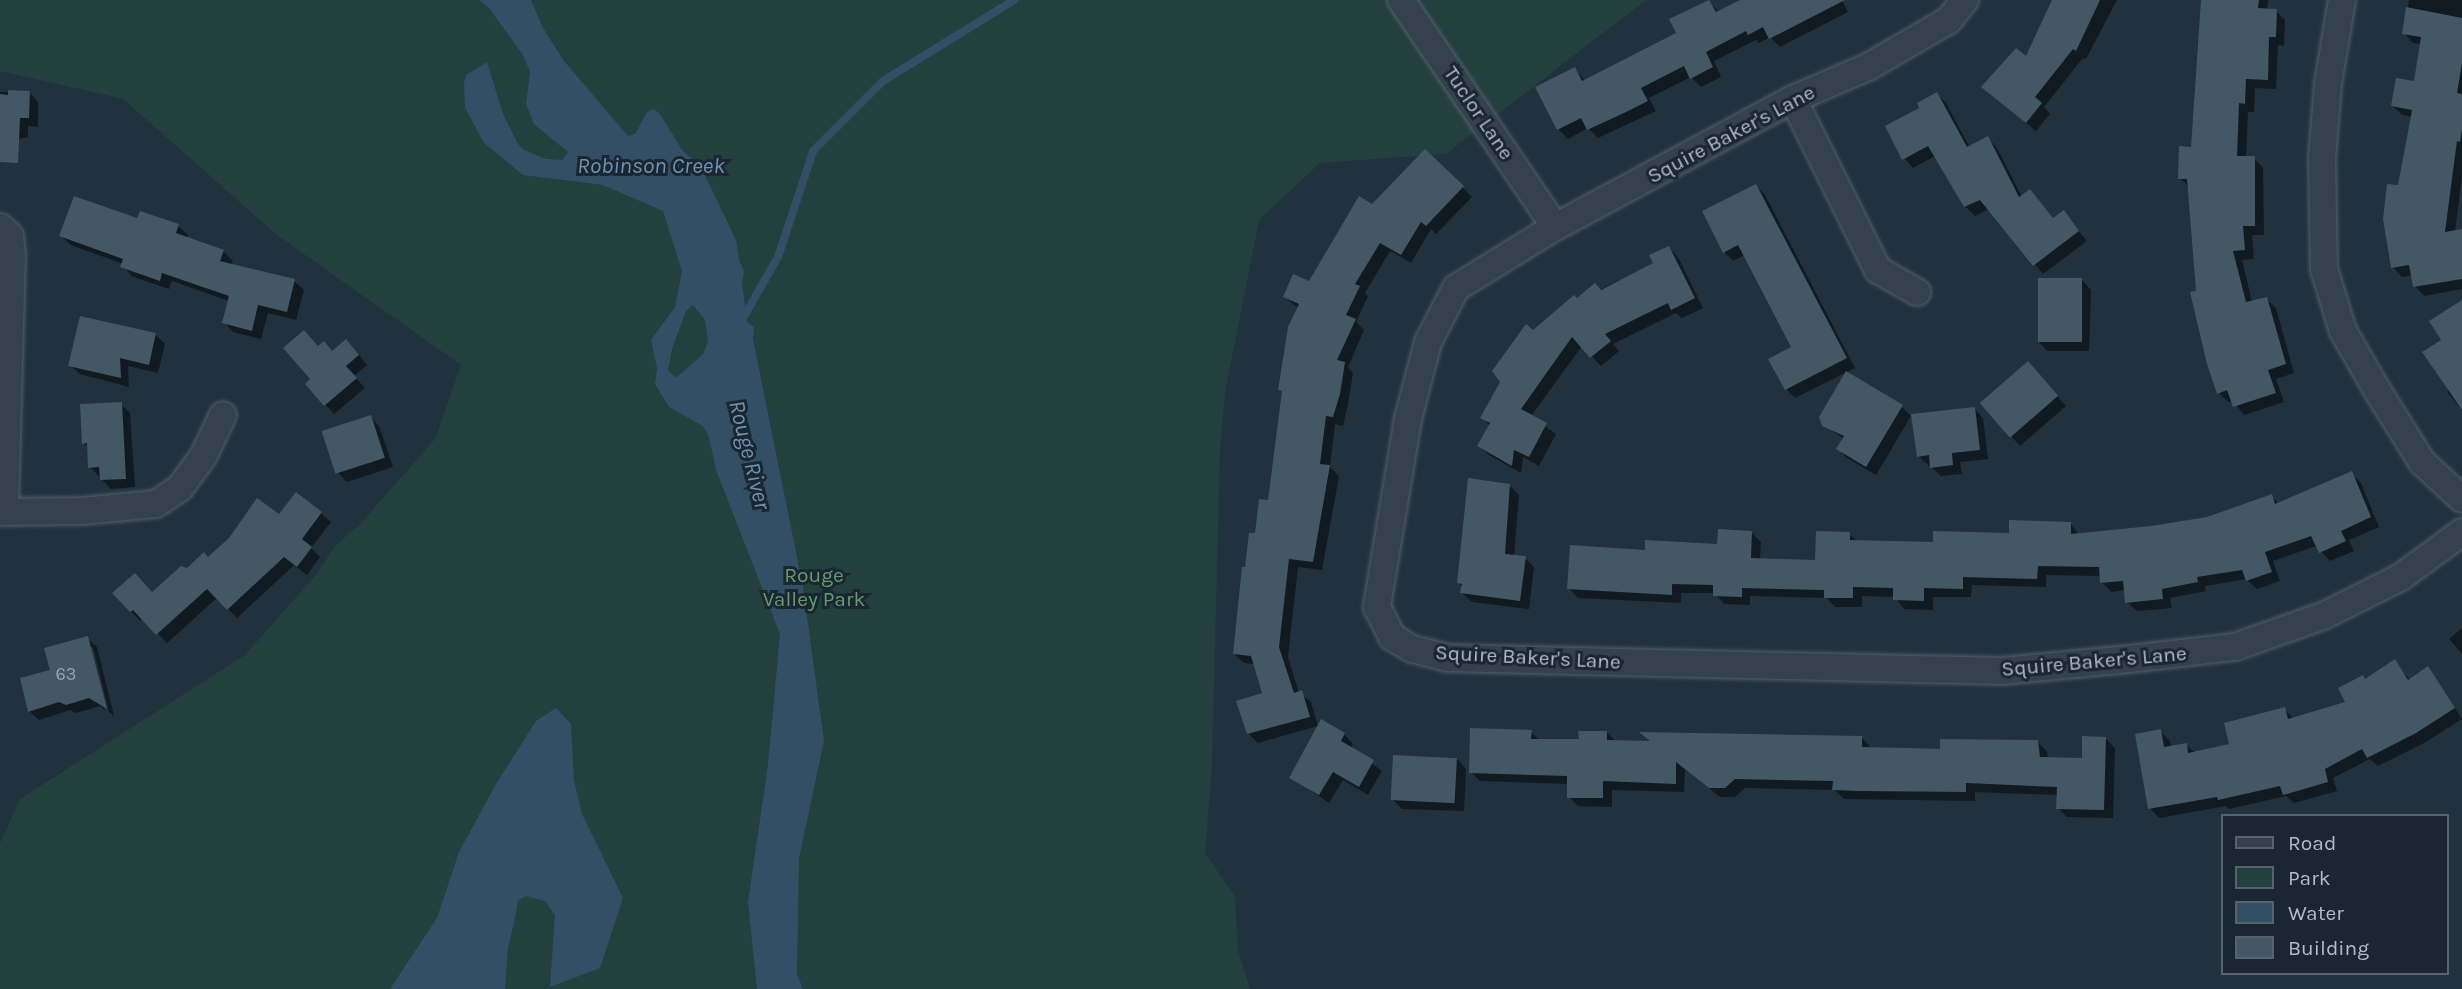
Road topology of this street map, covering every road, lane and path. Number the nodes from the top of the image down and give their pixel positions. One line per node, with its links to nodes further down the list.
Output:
1 (1401, 0): 5 (street, Tuclor Lane)
2 (1965, 0): 4 (street, Squire Baker's Lane)
3 (2342, 0): 9 (street)
4 (1793, 99): 5 (street, Squire Baker's Lane); 7 (street)
5 (1555, 227): 11 (street, Squire Baker's Lane)
6 (5, 231): 10 (street)
7 (1917, 292)
8 (223, 415): 10 (street)
9 (2462, 499)
10 (3, 512)
11 (2462, 532)

